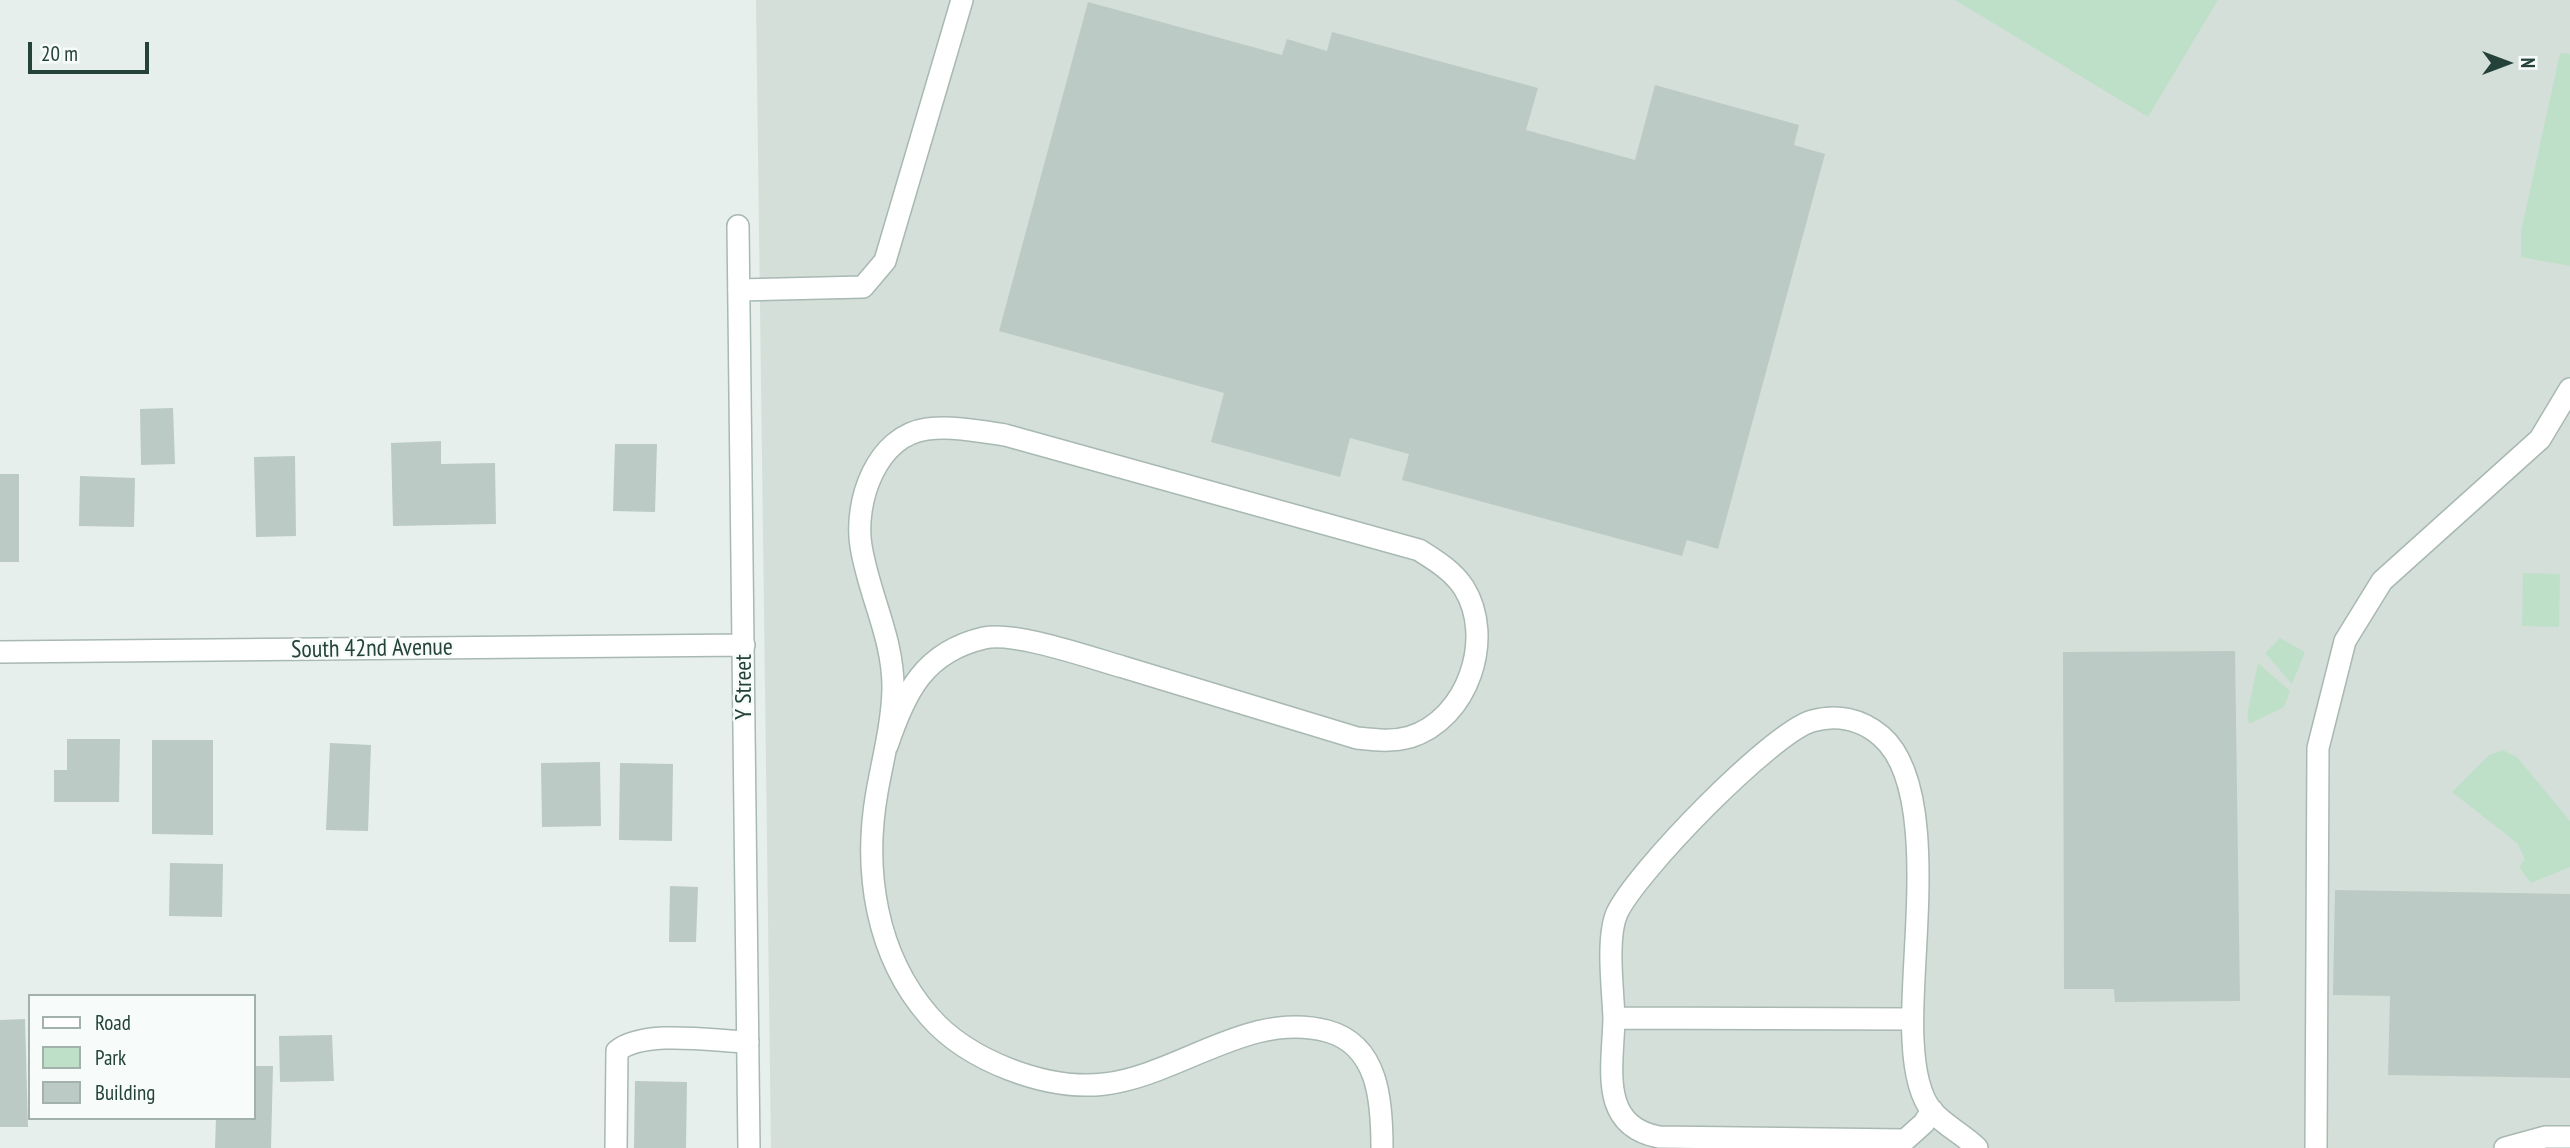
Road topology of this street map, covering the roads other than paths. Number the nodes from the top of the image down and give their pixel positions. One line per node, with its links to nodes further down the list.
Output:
1 (962, 0): 3 (street)
2 (738, 226): 3 (street, Y Street)
3 (739, 290): 5 (street, Y Street)
4 (2570, 389): 17 (street)
5 (744, 645): 6 (street, South 42nd Avenue); 10 (street, Y Street)
6 (0, 652)
7 (887, 746): 7 (street); 15 (street)
8 (1614, 1018): 9 (street); 9 (street); 11 (street)
9 (1911, 1020): 11 (street)
10 (748, 1042): 13 (street); 14 (street, Y Street)
11 (1931, 1110): 16 (street)
12 (2570, 1137): 18 (street)
13 (616, 1148)
14 (749, 1148)
15 (1382, 1148)
16 (1977, 1148)
17 (2315, 1148)
18 (2505, 1148)

